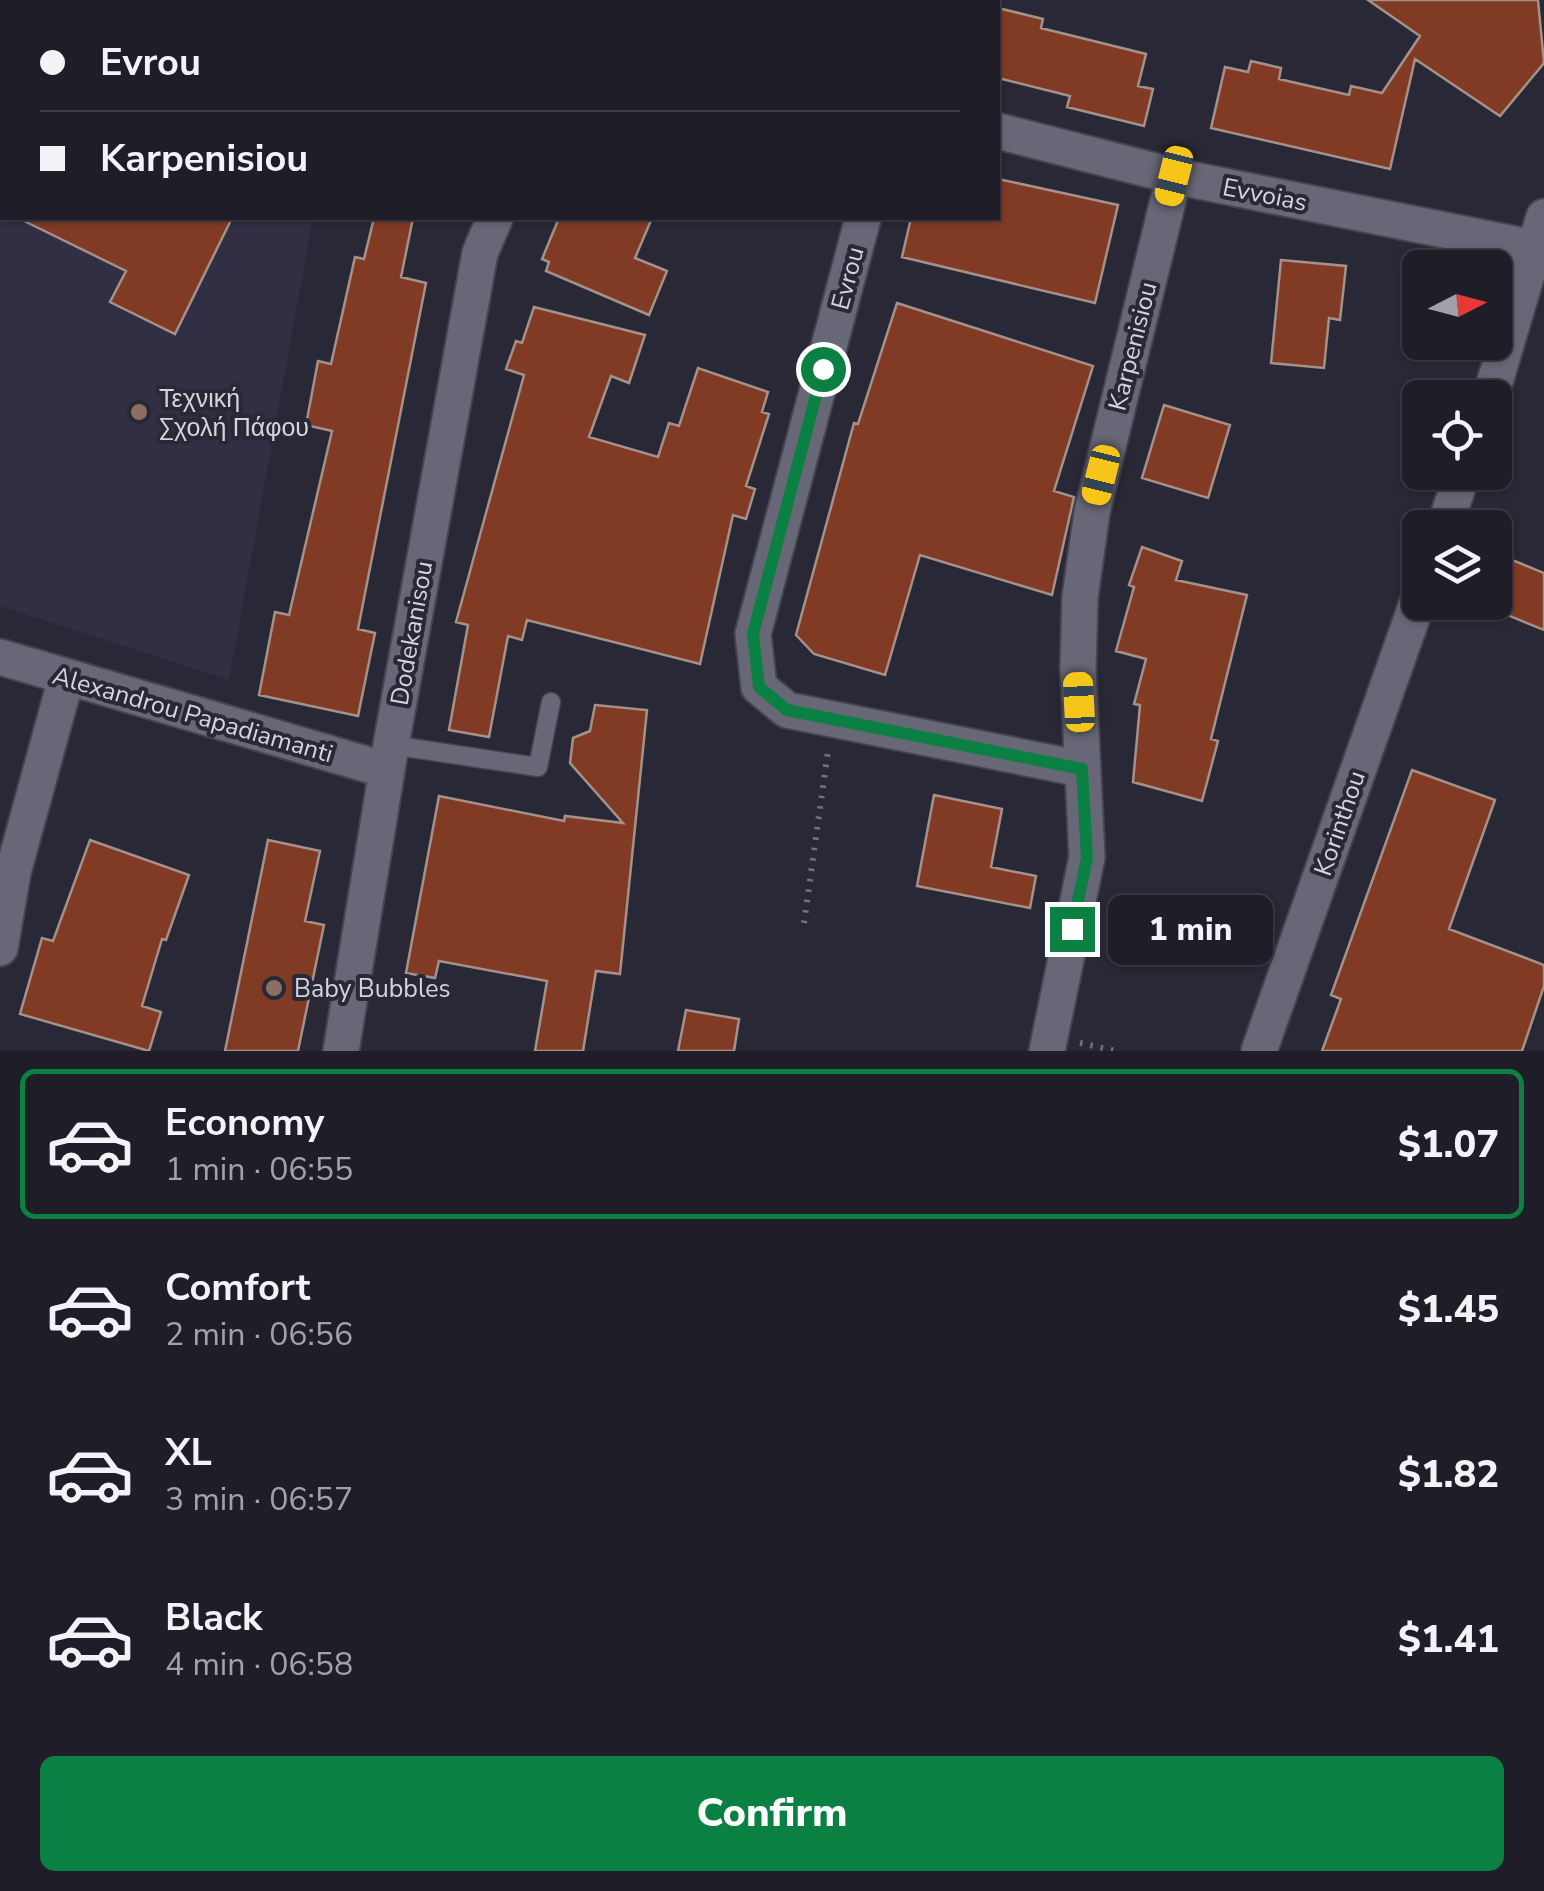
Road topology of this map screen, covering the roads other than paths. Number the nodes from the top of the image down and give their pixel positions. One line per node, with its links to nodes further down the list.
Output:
1 (1000, 131): 2 (street, Evvoias)
2 (1174, 176): 5 (street, Evvoias); 12 (street, Karpenisiou)
3 (494, 220): 11 (street, Dodekanisou)
4 (862, 220): 12 (street, Evrou)
5 (1539, 232): 6 (street)
6 (1495, 380)
7 (1411, 620): 16 (street, Korinthou)
8 (0, 657): 9 (street, Alexandrou Papadiamanti)
9 (66, 679): 11 (street, Alexandrou Papadiamanti); 13 (street)
10 (551, 702): 11 (lane)
11 (389, 758): 14 (street, Dodekanisou)
12 (1082, 769): 15 (street, Karpenisiou)
13 (0, 948)
14 (341, 1051)
15 (1047, 1051)
16 (1258, 1051)

